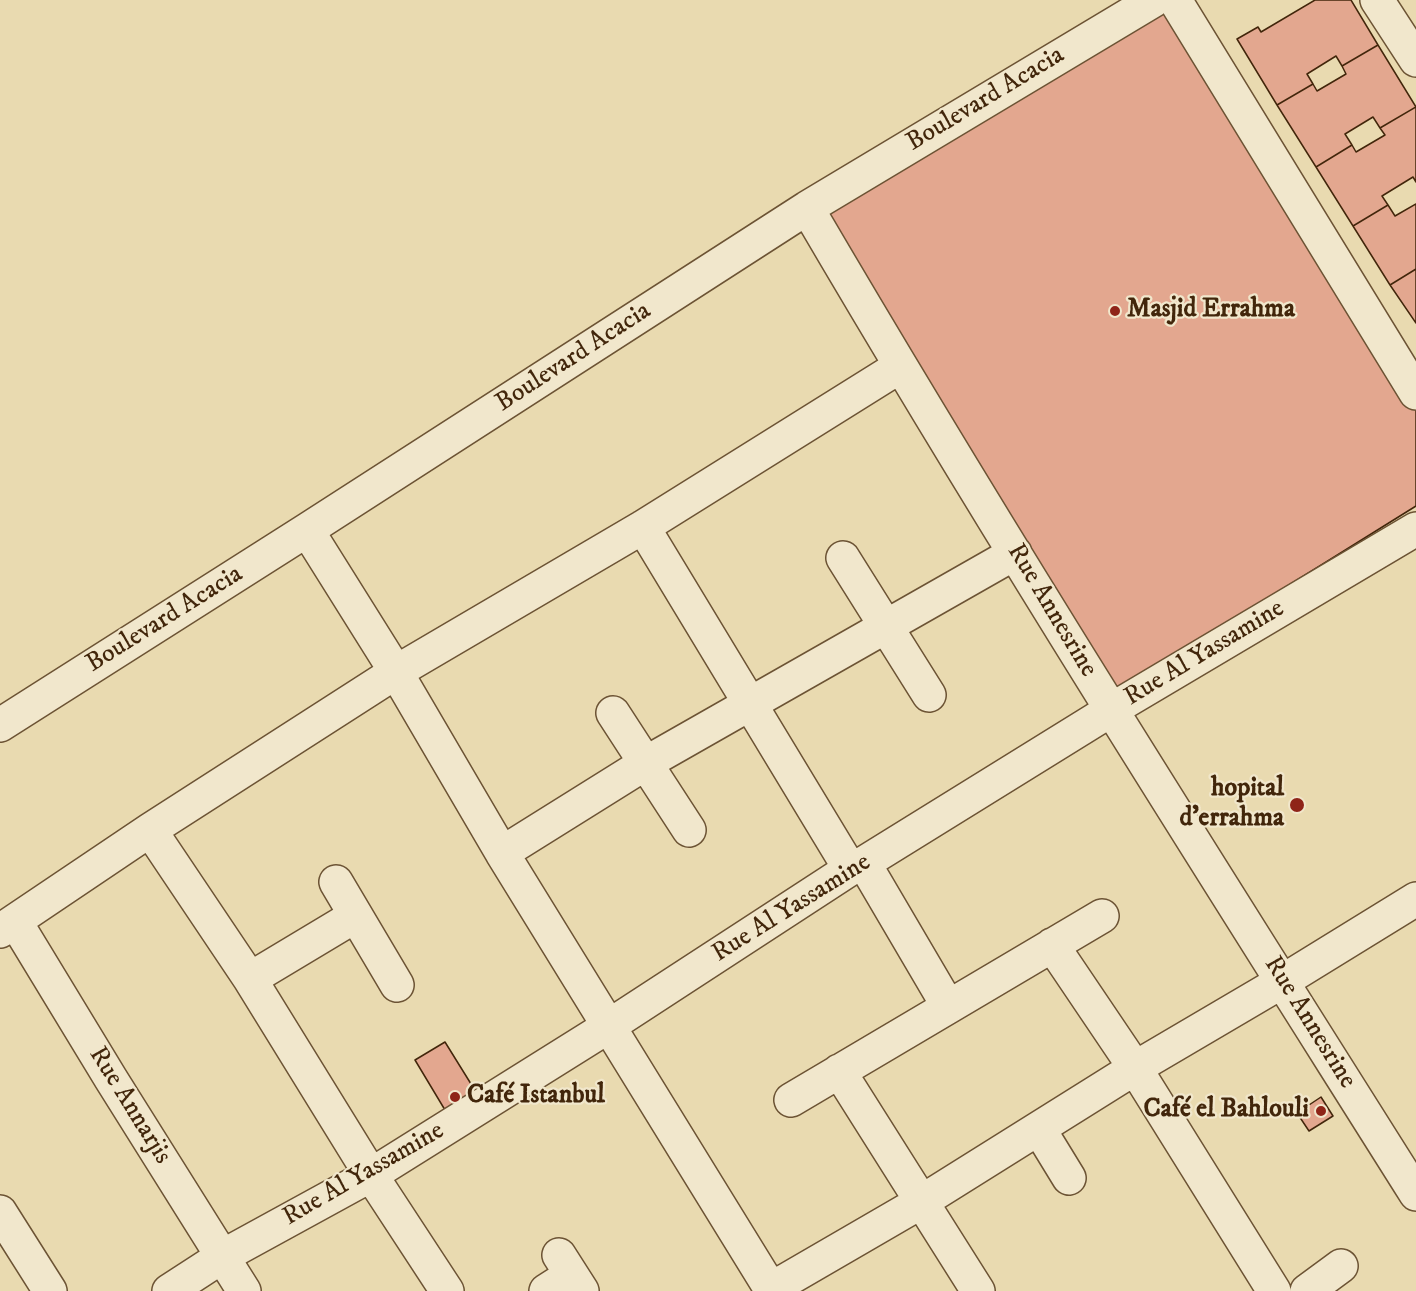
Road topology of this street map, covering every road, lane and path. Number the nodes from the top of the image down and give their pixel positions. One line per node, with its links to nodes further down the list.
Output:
1 (1154, 0): 5 (street, Boulevard Acacia)
2 (1174, 0): 7 (street)
3 (1377, 0): 4 (street)
4 (1411, 39)
5 (807, 208): 6 (street, Rue Annesrine); 10 (street, Boulevard Acacia)
6 (899, 366): 8 (street); 11 (street, Rue Annesrine)
7 (1416, 393)
8 (643, 527): 14 (street); 16 (street)
9 (1416, 529): 17 (street, Rue Al Yassamine)
10 (307, 530): 14 (street); 19 (street, Boulevard Acacia)
11 (1015, 553): 13 (street); 17 (street, Rue Annesrine)
12 (843, 558): 13 (street)
13 (886, 627): 15 (street); 16 (street)
14 (396, 672): 21 (street); 23 (street)
15 (929, 695)
16 (751, 703): 20 (street); 24 (street)
17 (1111, 710): 24 (street, Rue Al Yassamine); 32 (street, Rue Annesrine)
18 (613, 713): 20 (street)
19 (0, 725)
20 (646, 763): 22 (street); 23 (street)
21 (150, 830): 29 (street); 31 (street)
22 (689, 830)
23 (502, 853): 35 (street)
24 (857, 866): 34 (street); 35 (street, Rue Al Yassamine)
25 (336, 882): 27 (street)
26 (1416, 899): 32 (street)
27 (354, 916): 31 (street); 33 (street)
28 (1102, 916): 30 (street)
29 (7, 926): 45 (street, Rue Annarjis)
30 (1052, 945): 34 (street); 36 (street)
31 (250, 979): 40 (street)
32 (1283, 981): 36 (street); 42 (street, Rue Annesrine)
33 (398, 985)
34 (948, 1006): 37 (street)
35 (609, 1026): 40 (street, Rue Al Yassamine); 47 (street)
36 (1135, 1068): 39 (street); 53 (street)
37 (839, 1071): 38 (street); 43 (street)
38 (791, 1100)
39 (1039, 1129): 41 (street); 43 (street)
40 (371, 1175): 45 (street, Rue Al Yassamine); 51 (street)
41 (1069, 1178)
42 (1416, 1194)
43 (921, 1202): 47 (street); 52 (street)
44 (0, 1212): 48 (street)
45 (223, 1256): 49 (street, Rue Al Yassamine); 50 (street, Rue Annarjis)
46 (1341, 1266): 54 (street)
47 (772, 1290)
48 (50, 1291)
49 (169, 1291)
50 (244, 1291)
51 (447, 1291)
52 (978, 1291)
53 (1274, 1291)
54 (1307, 1291)

